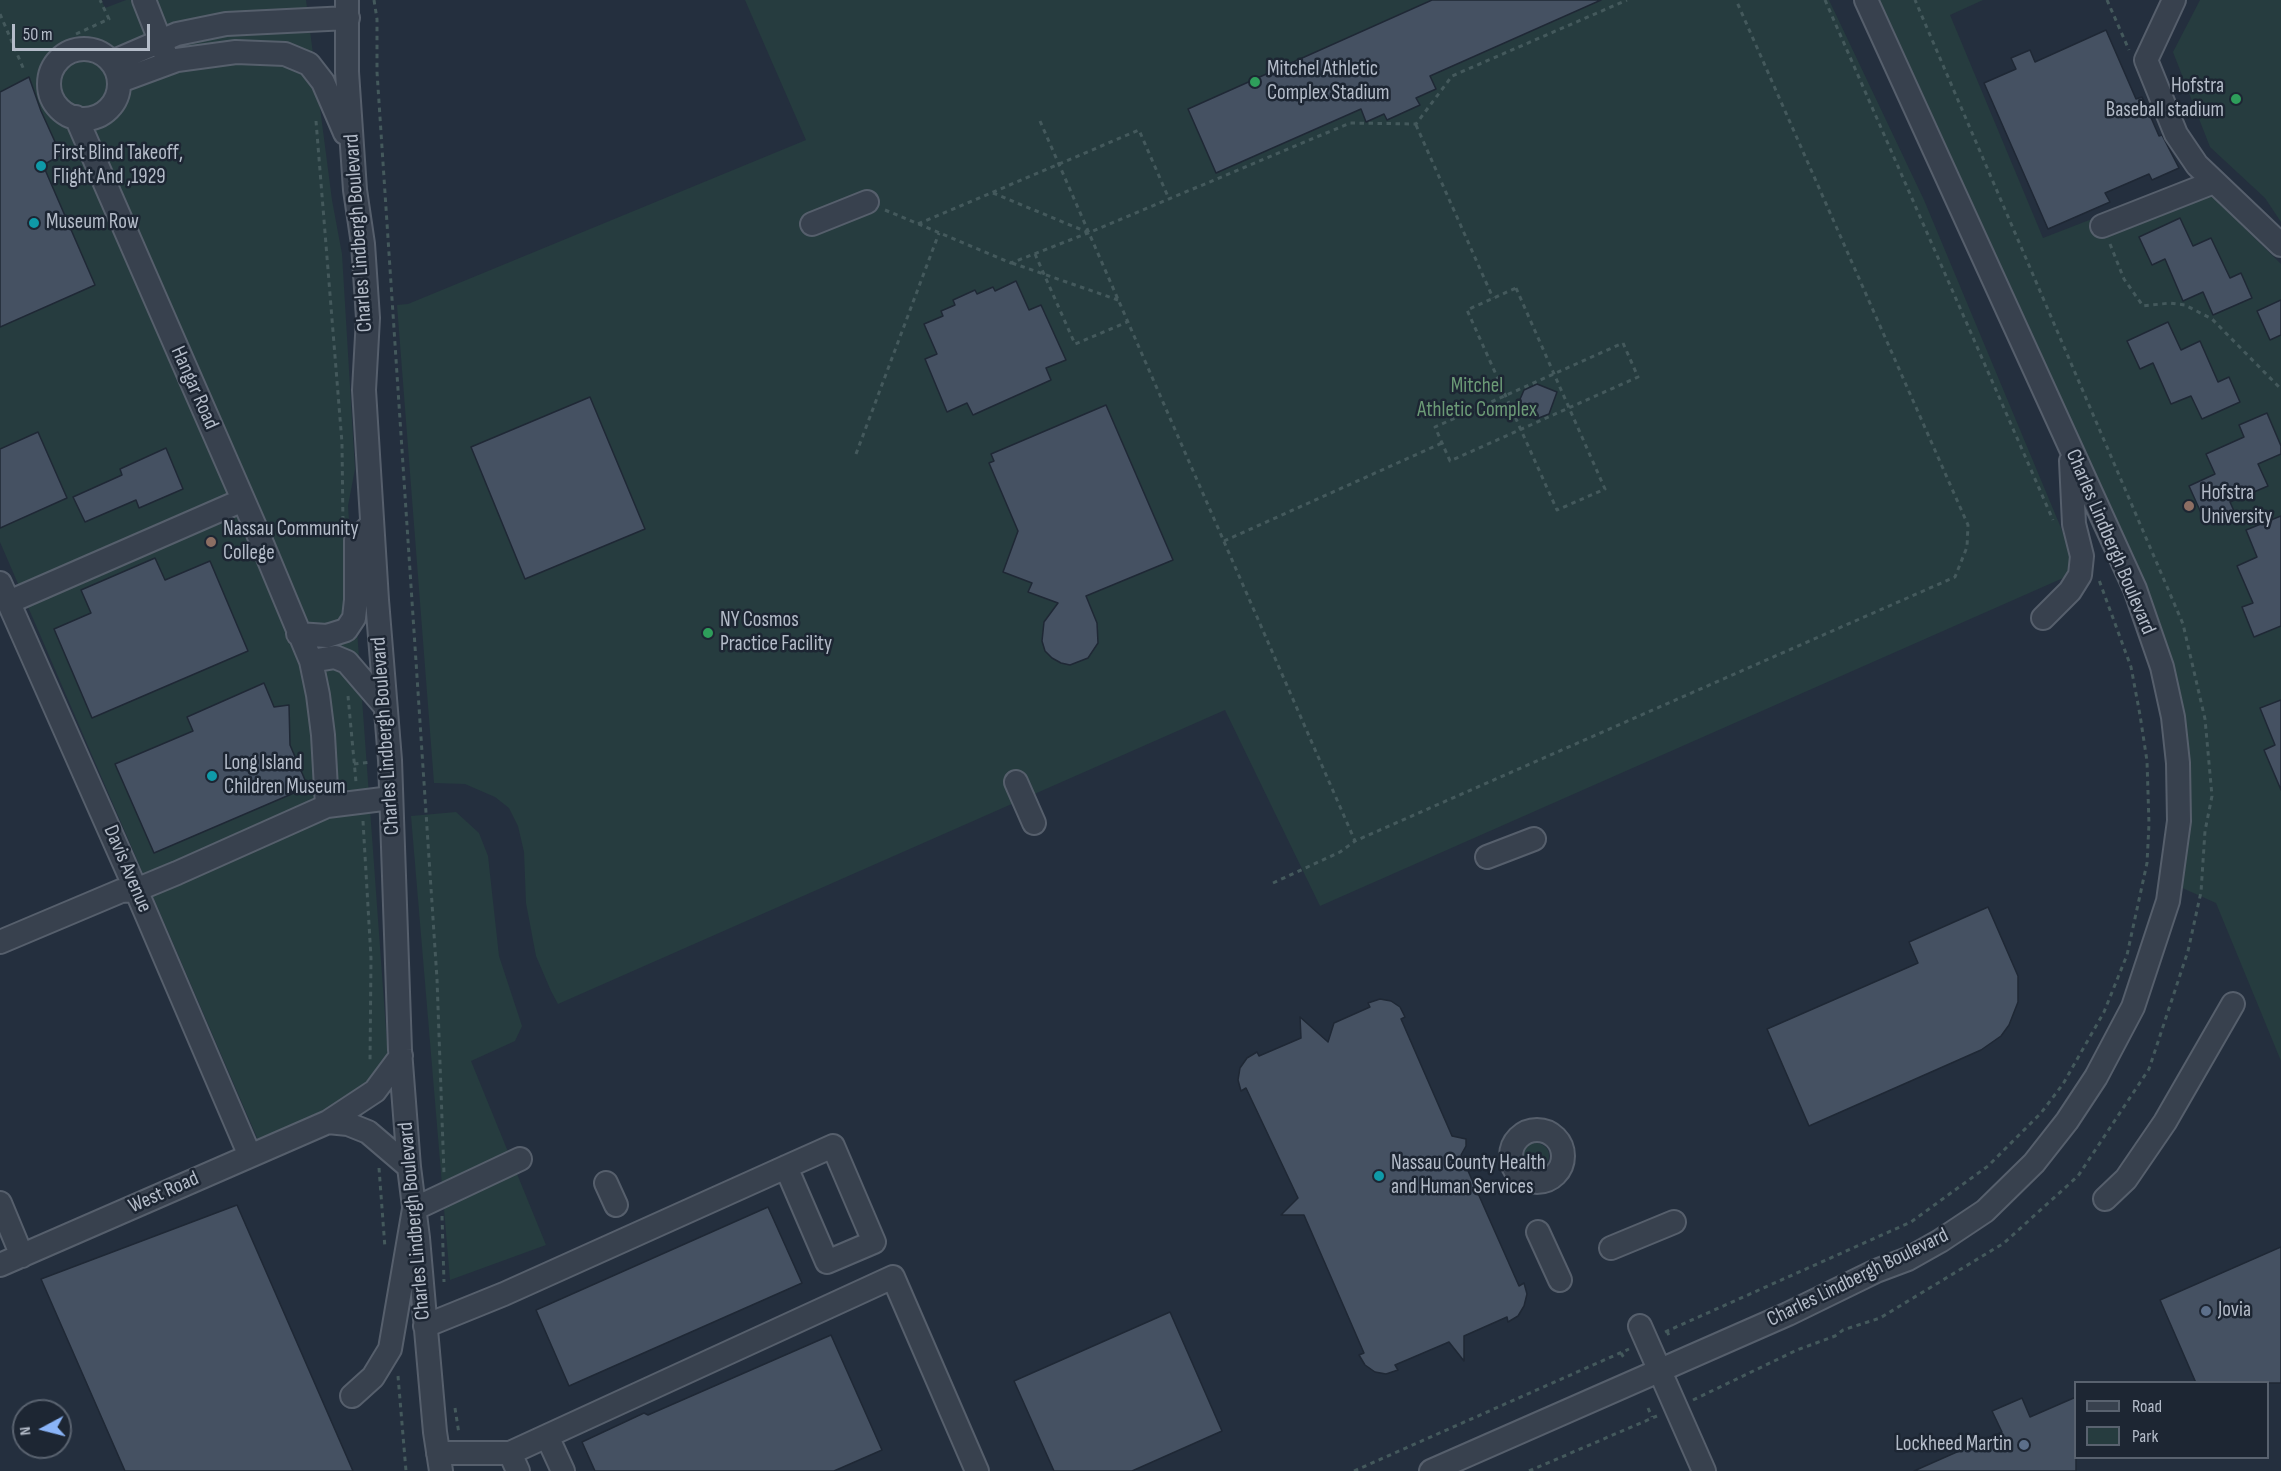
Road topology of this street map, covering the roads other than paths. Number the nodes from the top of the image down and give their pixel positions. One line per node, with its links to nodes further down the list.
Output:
1 (144, 0): 6 (street)
2 (1851, 0): 9 (street)
3 (1866, 0): 9 (street, Charles Lindbergh Boulevard)
4 (2174, 0): 12 (street)
5 (347, 9): 6 (street); 11 (street, Charles Lindbergh Boulevard)
6 (160, 40): 7 (street); 8 (street)
7 (169, 63): 8 (street); 11 (street)
8 (116, 72): 10 (street); 10 (street)
9 (1907, 94): 17 (street, Charles Lindbergh Boulevard)
10 (76, 117): 18 (street, Hangar Road)
11 (353, 151): 19 (street, Charles Lindbergh Boulevard)
12 (2214, 182): 15 (street); 16 (street)
13 (867, 202): 14 (street)
14 (812, 224)
15 (2102, 226)
16 (2281, 245)
17 (2071, 450): 21 (street); 53 (street, Charles Lindbergh Boulevard)
18 (243, 500): 20 (street); 22 (street, Hangar Road)
19 (372, 524): 22 (street); 24 (street, Charles Lindbergh Boulevard)
20 (4, 592): 31 (street, Davis Avenue)
21 (2043, 618)
22 (298, 634): 23 (street, Hangar Road)
23 (310, 661): 24 (street); 27 (street, Hangar Road)
24 (384, 705): 26 (street, Charles Lindbergh Boulevard)
25 (1016, 782): 28 (street)
26 (392, 798): 27 (street); 34 (street, Charles Lindbergh Boulevard)
27 (327, 806): 31 (street)
28 (1034, 823)
29 (1534, 839): 30 (street)
30 (1487, 857)
31 (136, 890): 32 (street); 36 (street, Davis Avenue)
32 (0, 942)
33 (2233, 1004): 41 (street)
34 (401, 1056): 35 (street, West Road); 38 (street, Charles Lindbergh Boulevard)
35 (328, 1122): 36 (street, West Road); 38 (street)
36 (250, 1156): 48 (street, West Road)
37 (519, 1159): 44 (street)
38 (409, 1167): 44 (street, Charles Lindbergh Boulevard)
39 (786, 1167): 39 (street); 51 (street)
40 (606, 1183): 43 (street)
41 (2105, 1198)
42 (0, 1203): 48 (street)
43 (616, 1205)
44 (414, 1209): 51 (street, Charles Lindbergh Boulevard); 54 (street)
45 (1674, 1222): 47 (street)
46 (1538, 1233): 50 (street)
47 (1611, 1248)
48 (22, 1256): 49 (street, West Road)
49 (0, 1265)
50 (1560, 1280)
51 (425, 1326): 56 (street, Charles Lindbergh Boulevard)
52 (1651, 1332): 53 (street)
53 (1660, 1369): 60 (street, Charles Lindbergh Boulevard); 61 (street)
54 (352, 1396)
55 (547, 1436): 57 (street); 58 (street); 59 (street)
56 (440, 1462): 57 (street)
57 (514, 1462)
58 (563, 1471)
59 (977, 1471)
60 (1431, 1471)
61 (1704, 1471)

